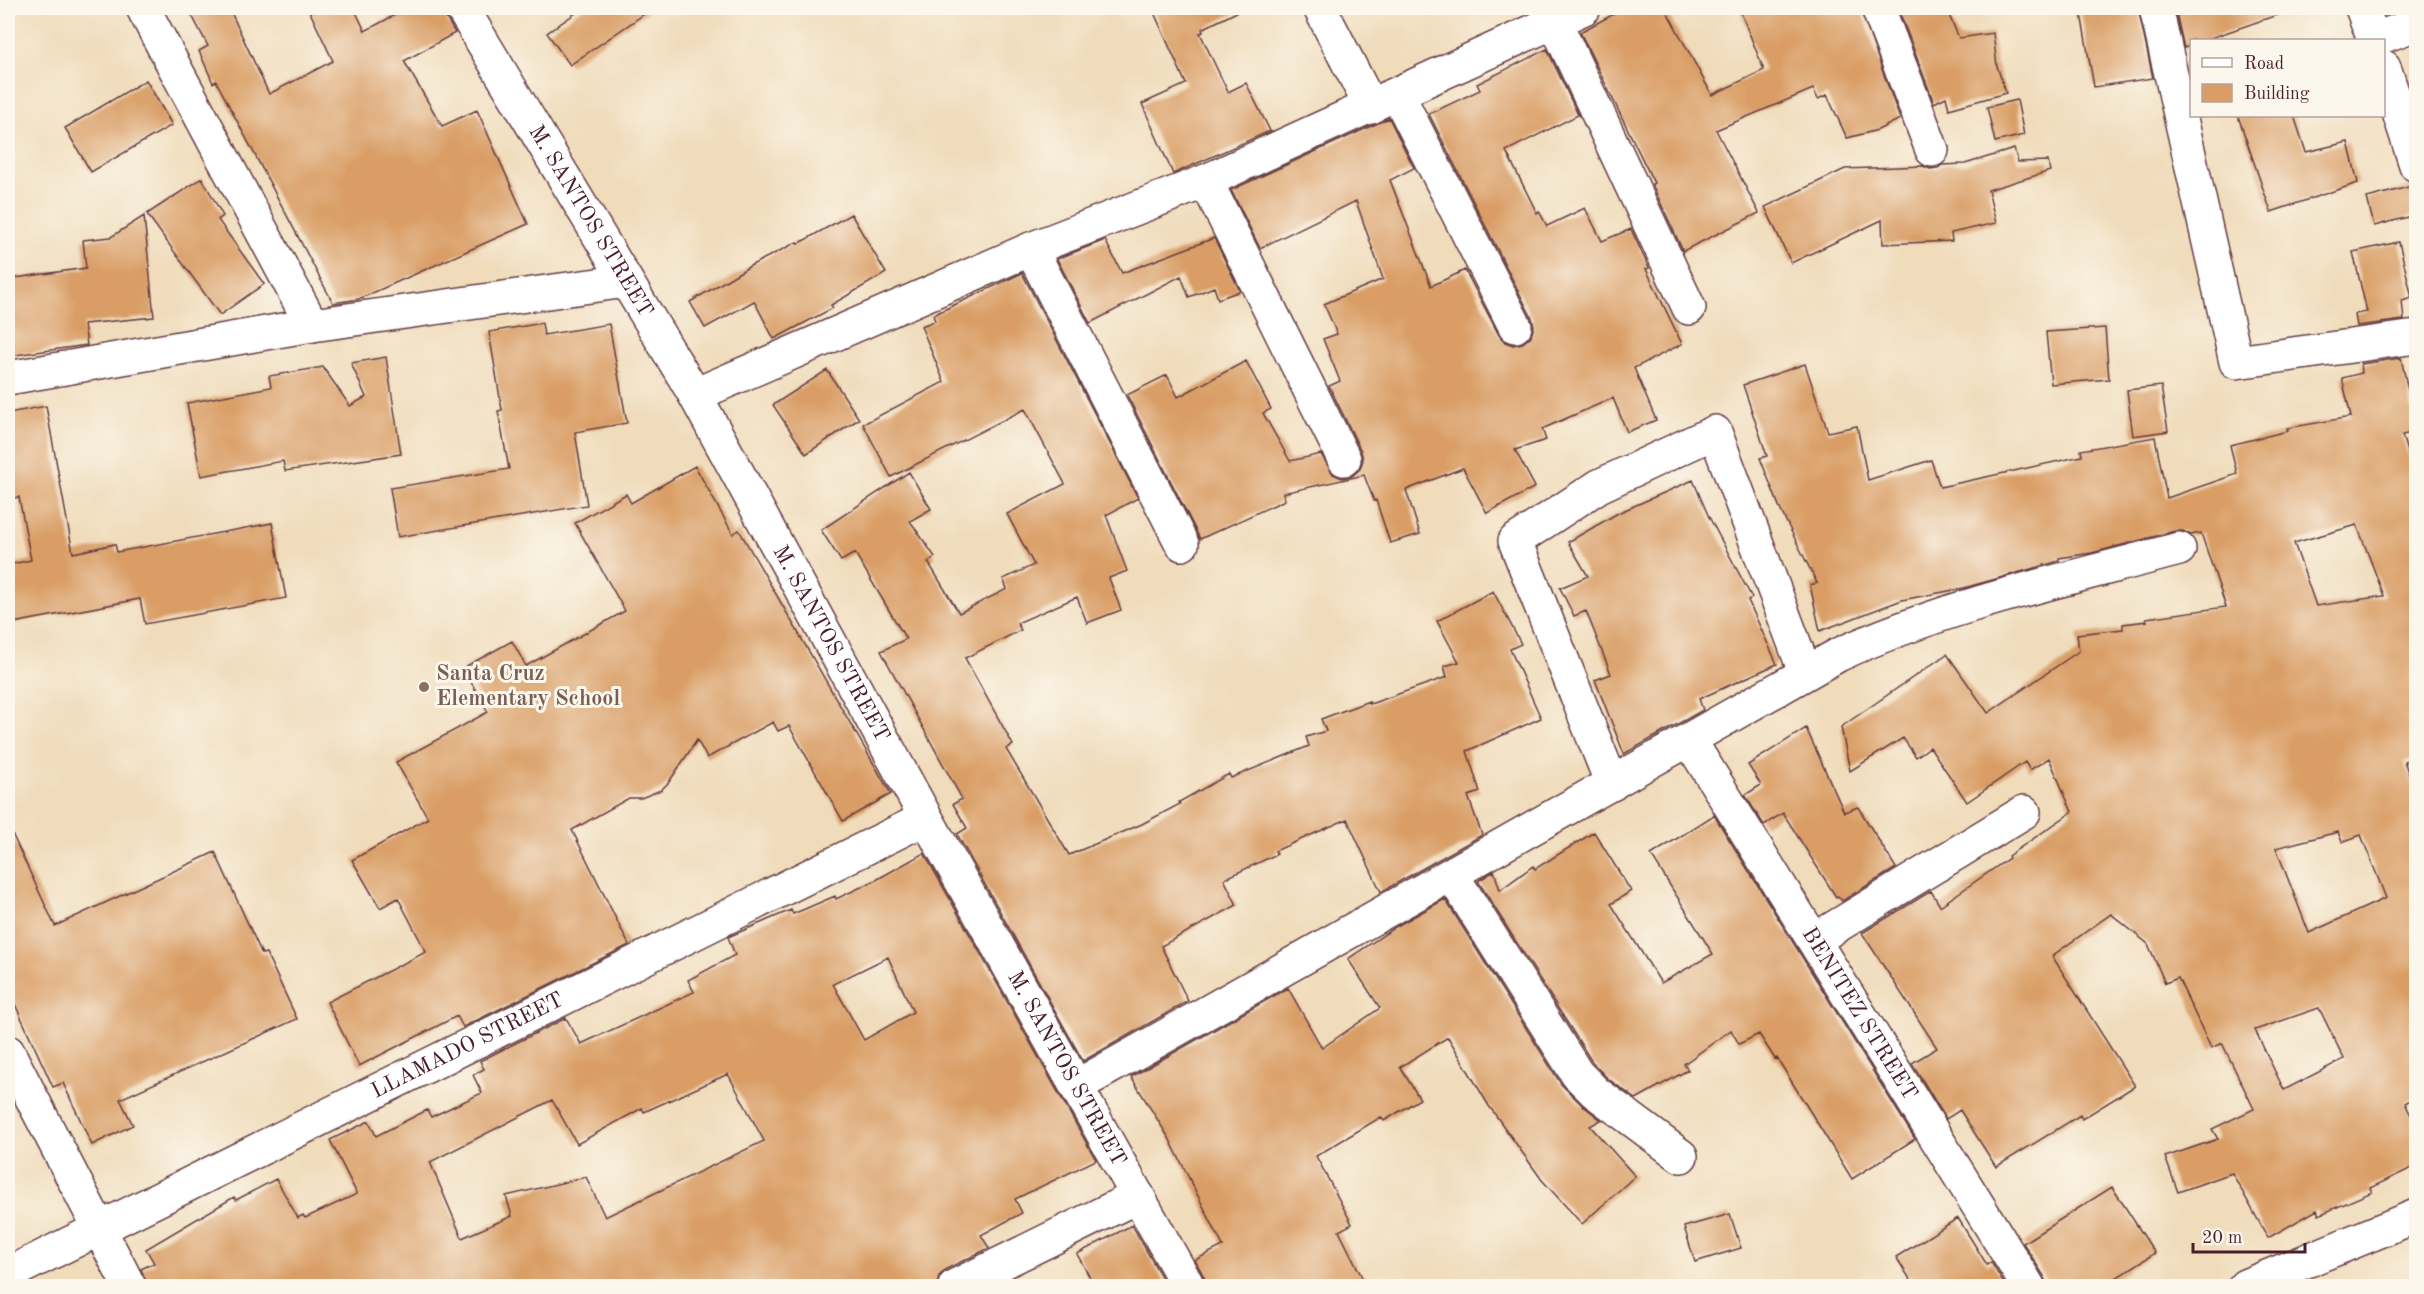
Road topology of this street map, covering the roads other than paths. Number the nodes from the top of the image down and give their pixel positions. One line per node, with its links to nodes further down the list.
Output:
1 (142, 8): 21 (street)
2 (462, 8): 19 (street, M. SANTOS STREET)
3 (1320, 8): 13 (street)
4 (1584, 8): 8 (street)
5 (1878, 8): 15 (street)
6 (2156, 8): 14 (street)
7 (2362, 8): 10 (street)
8 (1555, 22): 13 (street); 20 (street)
9 (2416, 24): 11 (street)
10 (2374, 39)
11 (2377, 39)
12 (2385, 70): 16 (street)
13 (1385, 101): 17 (street); 22 (street)
14 (2186, 109): 23 (street)
15 (1932, 150)
16 (2416, 165)
17 (1206, 181): 18 (street); 26 (street)
18 (1031, 249): 25 (street); 27 (street)
19 (626, 281): 21 (street); 25 (street, M. SANTOS STREET)
20 (1689, 308)
21 (312, 325): 24 (street)
22 (1515, 326)
23 (2416, 337)
24 (8, 378)
25 (695, 395): 33 (street, M. SANTOS STREET)
26 (1344, 459)
27 (1182, 544)
28 (2179, 549): 29 (street)
29 (1805, 672): 30 (street); 31 (street)
30 (1689, 741): 31 (street); 35 (street, BENITEZ STREET)
31 (1612, 784): 34 (street)
32 (2024, 812): 35 (street)
33 (926, 818): 37 (street, M. SANTOS STREET); 41 (street, LLAMADO STREET)
34 (1452, 875): 37 (street); 38 (street)
35 (1814, 940): 46 (street, BENITEZ STREET)
36 (8, 1052): 41 (street)
37 (1077, 1086): 39 (street, M. SANTOS STREET)
38 (1681, 1156)
39 (1138, 1196): 44 (street); 45 (street, M. SANTOS STREET)
40 (2416, 1216): 47 (street)
41 (99, 1229): 42 (street, LLAMADO STREET); 43 (street)
42 (8, 1274)
43 (129, 1287)
44 (956, 1287)
45 (1188, 1287)
46 (2028, 1287)
47 (2245, 1287)

